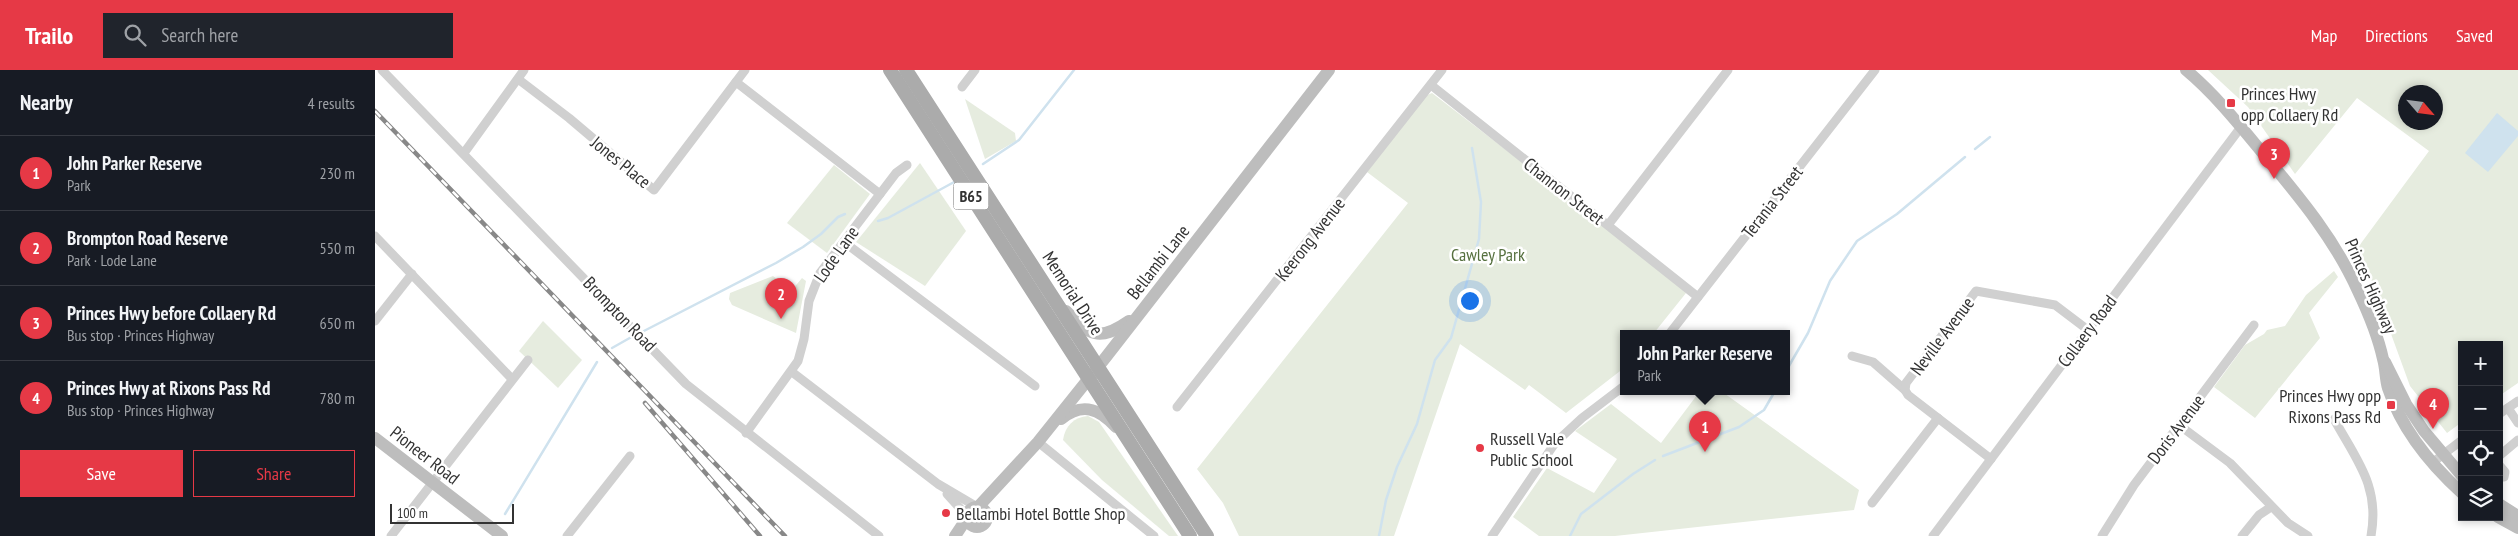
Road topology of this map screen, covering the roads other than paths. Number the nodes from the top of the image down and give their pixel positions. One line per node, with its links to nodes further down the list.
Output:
1 (382, 70): 17 (street, Brompton Road)
2 (524, 70): 12 (street)
3 (745, 70): 13 (street, Jones Place)
4 (889, 70): 36 (main road, Memorial Drive / B65)
5 (906, 70): 25 (main road, Memorial Drive / B65)
6 (975, 70): 15 (street)
7 (1329, 70): 26 (main road, Bellambi Lane)
8 (1442, 70): 14 (street, Keerong Avenue)
9 (1729, 70): 20 (street)
10 (1875, 70): 24 (street, Terania Street)
11 (2186, 70): 16 (main road, Princes Highway)
12 (518, 79): 13 (street, Jones Place); 17 (street)
13 (737, 82): 19 (street)
14 (1431, 85): 20 (street, Channon Street); 42 (street, Keerong Avenue)
15 (962, 87)
16 (2241, 127): 30 (street, Collaery Road); 33 (main road, Princes Highway)
17 (465, 153): 50 (street, Brompton Road)
18 (907, 165): 19 (street, Lode Lane)
19 (880, 194): 22 (street, Lode Lane)
20 (1608, 225): 24 (street, Channon Street)
21 (375, 236): 23 (street)
22 (844, 242): 35 (street, Lode Lane); 38 (street)
23 (412, 274): 27 (street); 37 (street)
24 (1698, 297): 29 (street, Terania Street)
25 (1057, 303): 26 (main road); 34 (main road, Memorial Drive / B65)
26 (1139, 314): 34 (main road, Bellambi Lane)
27 (375, 321)
28 (2254, 325): 48 (street, Doris Avenue)
29 (1672, 330)
30 (2088, 330): 40 (street, Neville Avenue); 59 (street, Collaery Road)
31 (1852, 356): 40 (street)
32 (528, 360): 37 (street)
33 (2383, 360): 57 (main road, Princes Highway); 60 (main road, Princes Highway)
34 (1098, 366): 36 (main road, Bellambi Lane); 86 (main road, Memorial Drive / B65)
35 (792, 372): 50 (street, Lode Lane); 66 (street)
36 (1089, 377): 49 (main road, Bellambi Lane); 55 (main road, Memorial Drive / B65)
37 (513, 379): 65 (street)
38 (1035, 386)
39 (1620, 389): 87 (street)
40 (1905, 390): 45 (street, Neville Avenue)
41 (2518, 401): 43 (street)
42 (1177, 407)
43 (2508, 408): 44 (street); 47 (street)
44 (2503, 411)
45 (1938, 418): 59 (street, Neville Avenue); 68 (street)
46 (2334, 419): 92 (street)
47 (2518, 423)
48 (2179, 425): 70 (street); 89 (street, Doris Avenue)
49 (1050, 427): 53 (main road, Bellambi Lane); 55 (main road)
50 (746, 433): 81 (street, Brompton Road)
51 (375, 438): 65 (main road, Pioneer Road)
52 (2518, 440): 56 (street)
53 (1038, 442): 63 (main road, Bellambi Lane); 84 (street)
54 (2458, 443): 57 (street)
55 (1134, 448): 85 (main road, Memorial Drive / B65)
56 (2503, 453)
57 (2442, 454): 60 (street); 62 (main road, Princes Highway)
58 (630, 456): 80 (street)
59 (1991, 458): 88 (street, Collaery Road)
60 (2432, 463): 67 (main road, Princes Highway)
61 (2503, 470): 64 (street)
62 (2458, 472)
63 (1011, 473): 69 (main road); 74 (main road)
64 (2504, 477)
65 (432, 482): 78 (street); 79 (main road, Pioneer Road)
66 (938, 484): 69 (street); 73 (street)
67 (2458, 489)
68 (1872, 503)
69 (977, 507): 73 (main road); 74 (main road)
70 (2271, 507): 90 (street); 91 (street)
71 (2503, 507): 72 (main road)
72 (2518, 516)
73 (967, 517): 76 (main road); 82 (main road)
74 (988, 517): 76 (main road)
75 (2503, 520): 77 (main road)
76 (978, 528): 83 (main road)
77 (2518, 528)
78 (391, 536)
79 (502, 536)
80 (567, 536)
81 (879, 536)
82 (955, 536)
83 (965, 536)
84 (1154, 536)
85 (1190, 536)
86 (1207, 536)
87 (1493, 536)
88 (1933, 536)
89 (2102, 536)
90 (2242, 536)
91 (2308, 536)
92 (2371, 536)

